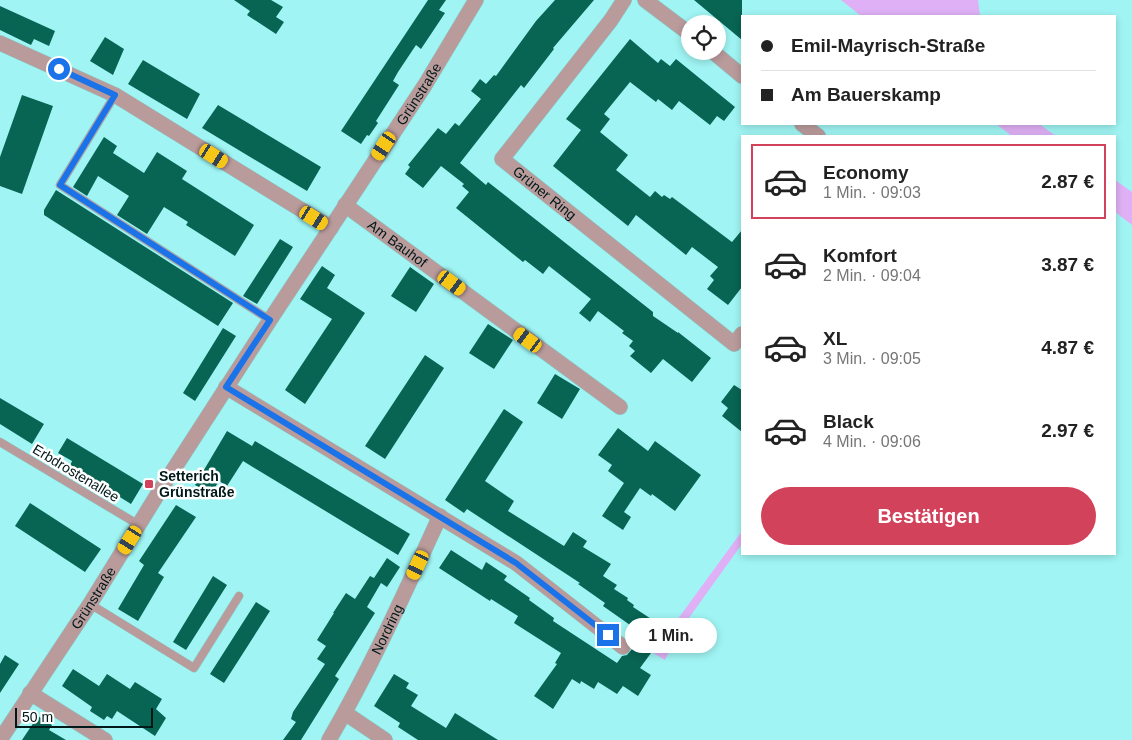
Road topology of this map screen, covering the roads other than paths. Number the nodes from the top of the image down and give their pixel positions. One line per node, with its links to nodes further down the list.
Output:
1 (476, 0): 11 (street, Grünstraße)
2 (624, 0): 14 (street, Grüner Ring)
3 (645, 0): 4 (street)
4 (681, 27)
5 (0, 43): 8 (street)
6 (723, 60): 7 (street)
7 (741, 75)
8 (115, 95): 12 (street); 13 (lane)
9 (803, 125): 10 (street)
10 (817, 135)
11 (345, 205): 12 (street, Grünstraße); 16 (street, Am Bauhof)
12 (331, 228): 13 (street, Grünstraße)
13 (270, 320): 15 (street, Grünstraße)
14 (741, 335)
15 (226, 387): 18 (street); 19 (street, Grünstraße)
16 (620, 407)
17 (0, 442): 19 (lane, Erbdrostenallee)
18 (440, 516): 22 (street); 24 (street, Nordring)
19 (139, 525): 21 (street, Grünstraße)
20 (239, 596): 21 (lane)
21 (90, 604): 23 (street, Grünstraße)
22 (623, 647)
23 (30, 693): 25 (street, Grünstraße); 26 (street)
24 (345, 713): 27 (street, Nordring); 28 (street)
25 (0, 740)
26 (105, 740)
27 (329, 740)
28 (385, 740)

